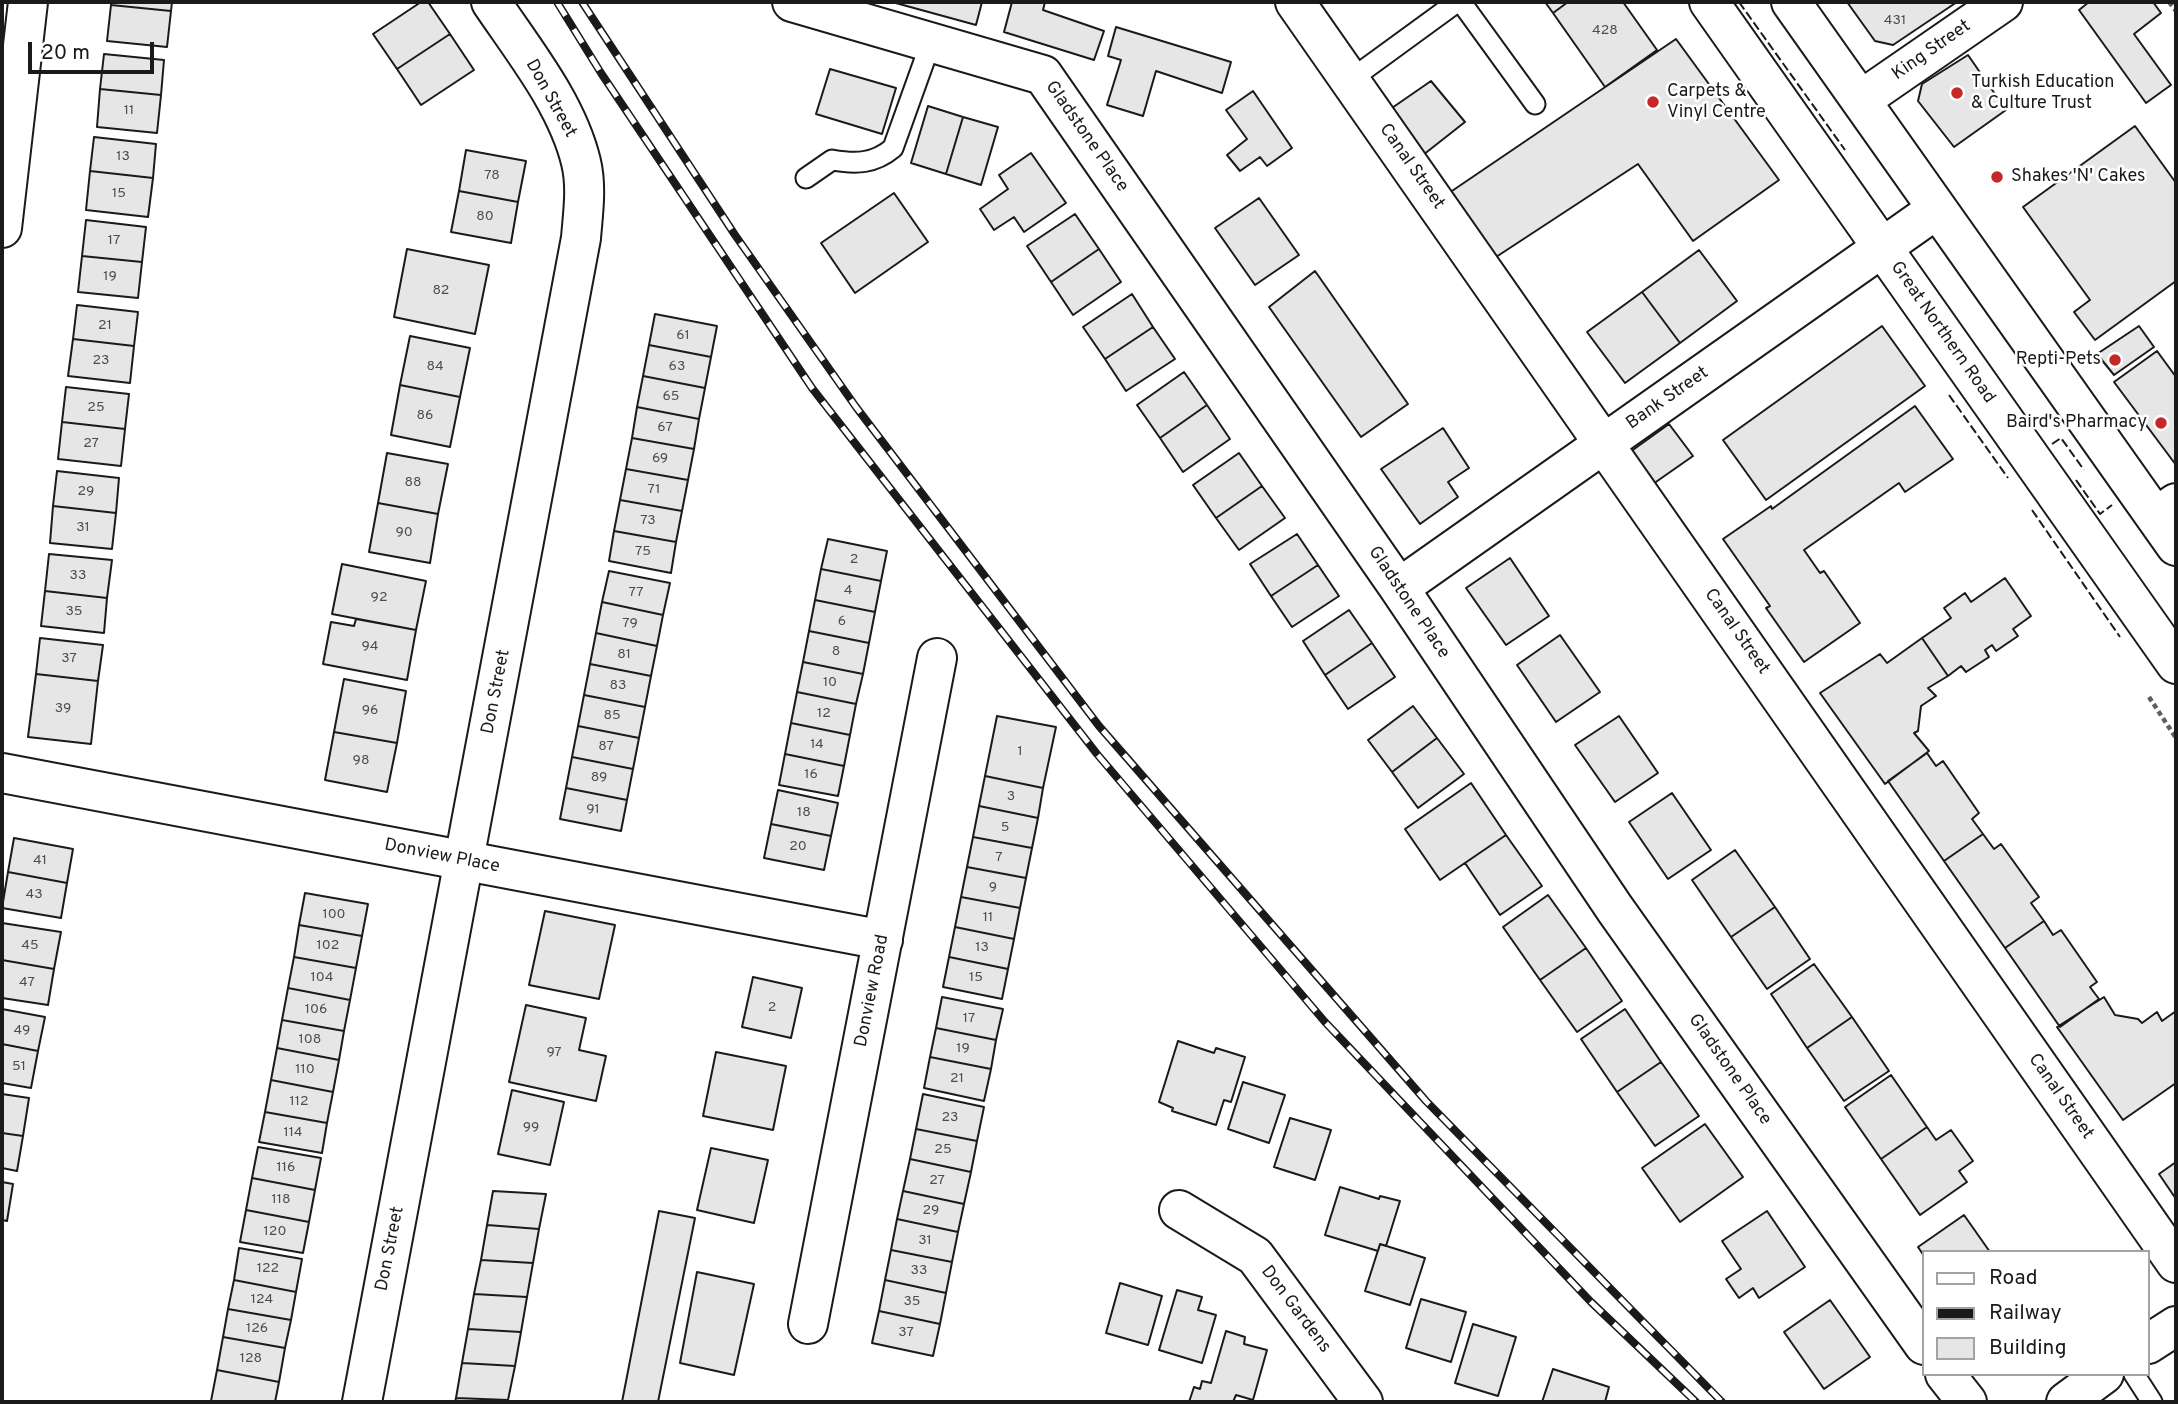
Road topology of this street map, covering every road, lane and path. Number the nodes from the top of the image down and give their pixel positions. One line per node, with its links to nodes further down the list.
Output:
1 (27, 2): 17 (street)
2 (491, 2): 25 (street, Don Street)
3 (792, 2): 11 (street, Gladstone Place)
4 (1295, 2): 12 (street, Canal Street)
5 (1459, 2): 12 (lane); 14 (lane)
6 (1709, 2): 18 (street, Great Northern Road)
7 (1791, 2): 13 (street)
8 (2003, 2): 13 (street, King Street)
9 (2169, 2): 10 (path)
10 (2176, 11)
11 (931, 42): 15 (lane); 21 (street, Gladstone Place)
12 (1350, 80): 19 (street, Canal Street)
13 (1861, 100): 16 (street)
14 (1535, 104)
15 (806, 178)
16 (1937, 209): 18 (street, Bank Street); 20 (street)
17 (2, 228)
18 (1882, 247): 19 (street, Bank Street); 23 (street, Great Northern Road)
19 (1604, 444): 21 (street, Bank Street); 28 (street, Canal Street)
20 (2169, 522)
21 (1399, 588): 32 (street, Gladstone Place)
22 (937, 659): 26 (street, Donview Road)
23 (2176, 664)
24 (2, 773): 25 (street, Donview Place)
25 (465, 861): 26 (street, Donview Place); 36 (street, Don Street)
26 (883, 940): 29 (street, Donview Road)
27 (1179, 1210): 37 (street, Don Gardens)
28 (2176, 1263)
29 (808, 1324)
30 (2176, 1326): 31 (street)
31 (2150, 1343)
32 (1923, 1344)
33 (1947, 1376): 38 (street)
34 (2101, 1376): 39 (street)
35 (2135, 1376): 40 (lane)
36 (362, 1402)
37 (1363, 1402)
38 (1967, 1402)
39 (2066, 1402)
40 (2152, 1402)

